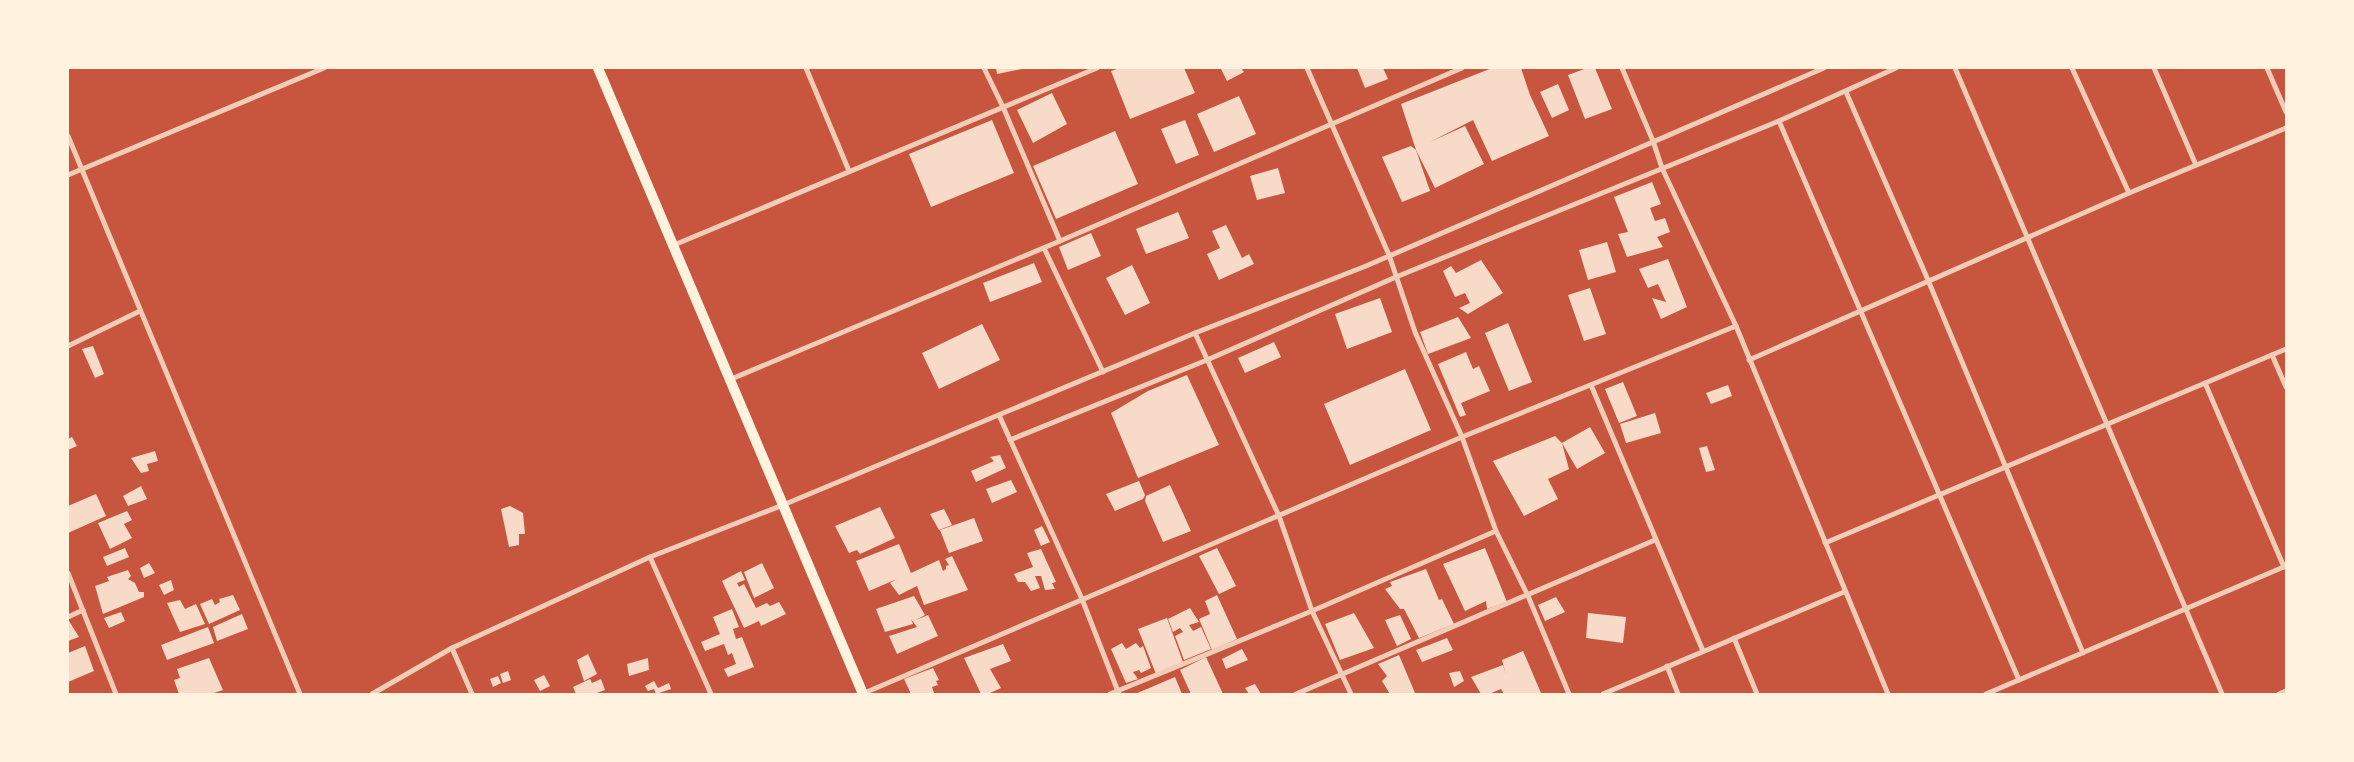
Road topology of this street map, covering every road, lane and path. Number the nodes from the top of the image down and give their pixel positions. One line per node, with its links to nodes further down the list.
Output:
1 (324, 68): 25 (street)
2 (598, 68): 31 (main road)
3 (806, 68): 26 (street)
4 (984, 68): 16 (street)
5 (1098, 68): 16 (street)
6 (1307, 68): 19 (street)
7 (1462, 68): 19 (street)
8 (1622, 68): 22 (street)
9 (1824, 68): 22 (street)
10 (1896, 68): 15 (street)
11 (1955, 68): 29 (street)
12 (2072, 68): 28 (street)
13 (2154, 68): 23 (street)
14 (2268, 68): 17 (street)
15 (1846, 92): 18 (street); 35 (street)
16 (1003, 107): 26 (street); 30 (street)
17 (2286, 112)
18 (1779, 121): 24 (street); 37 (street)
19 (1330, 124): 30 (street); 33 (street)
20 (2286, 128): 23 (street)
21 (68, 136): 25 (street)
22 (1653, 141): 24 (street); 33 (street)
23 (2196, 165): 28 (street)
24 (1662, 168): 34 (street); 38 (street)
25 (82, 169): 27 (street); 36 (street)
26 (849, 171): 31 (street)
27 (68, 175)
28 (2128, 193): 29 (street)
29 (2027, 239): 35 (street); 51 (street)
30 (1060, 241): 32 (street)
31 (673, 246): 46 (main road)
32 (1044, 248): 45 (street); 46 (street)
33 (1389, 255): 34 (street); 39 (street)
34 (1396, 277): 43 (street); 52 (street)
35 (1928, 280): 37 (street); 54 (street)
36 (140, 311): 40 (street); 81 (street)
37 (1862, 311): 44 (street); 55 (street)
38 (1736, 326): 44 (street); 48 (street)
39 (1195, 334): 43 (street); 45 (street)
40 (68, 346)
41 (2286, 349): 42 (street)
42 (2272, 355): 47 (street); 49 (street)
43 (1207, 360): 53 (street); 57 (street)
44 (1750, 360): 60 (street)
45 (1103, 372): 50 (street)
46 (729, 380): 56 (main road)
47 (2206, 383): 51 (street); 62 (street)
48 (1591, 385): 52 (street); 59 (street)
49 (2286, 387)
50 (999, 415): 53 (street); 56 (street)
51 (2106, 424): 54 (street); 67 (street)
52 (1462, 437): 57 (street); 58 (street)
53 (1010, 440): 66 (street)
54 (2004, 467): 55 (street); 74 (street)
55 (1940, 494): 60 (street); 77 (street)
56 (784, 505): 61 (street); 85 (main road)
57 (1279, 516): 66 (street); 69 (street)
58 (1496, 531): 65 (street); 69 (street)
59 (1655, 540): 65 (street); 73 (street)
60 (1825, 543): 64 (street)
61 (650, 557): 72 (street); 84 (street)
62 (2285, 567): 67 (street)
63 (68, 573): 68 (street)
64 (1844, 592): 71 (street); 93 (street)
65 (1528, 596): 76 (street); 89 (street)
66 (1082, 599): 79 (street); 85 (street)
67 (2185, 609): 74 (street); 95 (street)
68 (83, 610): 70 (street); 80 (street)
69 (1312, 611): 76 (street); 79 (street)
70 (68, 617)
71 (1734, 638): 73 (street); 92 (street)
72 (452, 648): 82 (street); 83 (street)
73 (1703, 651): 75 (street)
74 (2083, 653): 77 (street)
75 (1666, 666): 90 (street); 91 (street)
76 (1343, 675): 87 (street); 88 (street)
77 (2020, 680): 94 (street)
78 (2286, 691): 96 (street)
79 (1119, 693): 86 (street)
80 (116, 694)
81 (300, 694)
82 (372, 694)
83 (472, 694)
84 (711, 694)
85 (862, 694)
86 (1110, 694)
87 (1296, 694)
88 (1351, 694)
89 (1569, 694)
90 (1603, 694)
91 (1678, 694)
92 (1757, 694)
93 (1888, 694)
94 (1986, 694)
95 (2222, 694)
96 (2279, 694)

